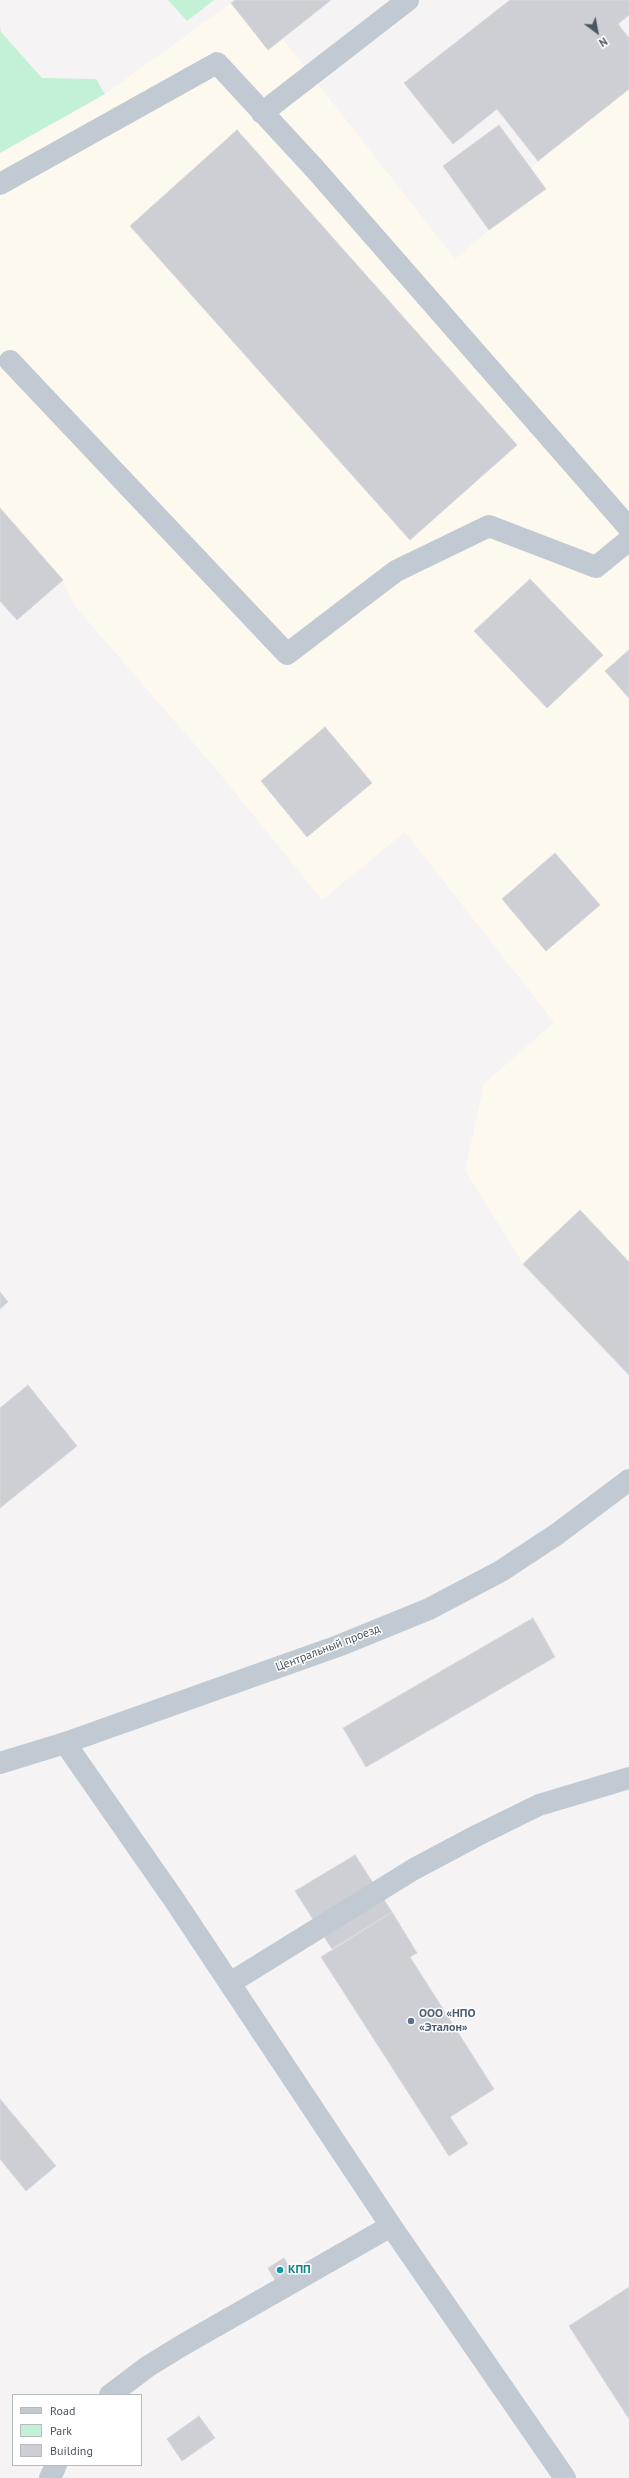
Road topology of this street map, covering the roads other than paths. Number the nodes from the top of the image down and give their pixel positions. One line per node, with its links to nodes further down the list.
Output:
1 (408, 0): 2 (street)
2 (262, 113): 3 (street); 5 (street)
3 (0, 184)
4 (10, 361): 6 (street)
5 (629, 528)
6 (629, 540)
7 (629, 1480): 8 (street, Центральный проезд)
8 (65, 1743): 9 (street, Центральный проезд); 11 (street)
9 (0, 1763)
10 (629, 1778): 11 (street)
11 (230, 1983): 12 (street)
12 (391, 2226): 13 (street); 16 (street)
13 (111, 2394)
14 (56, 2466): 15 (street)
15 (50, 2478)
16 (565, 2478)

